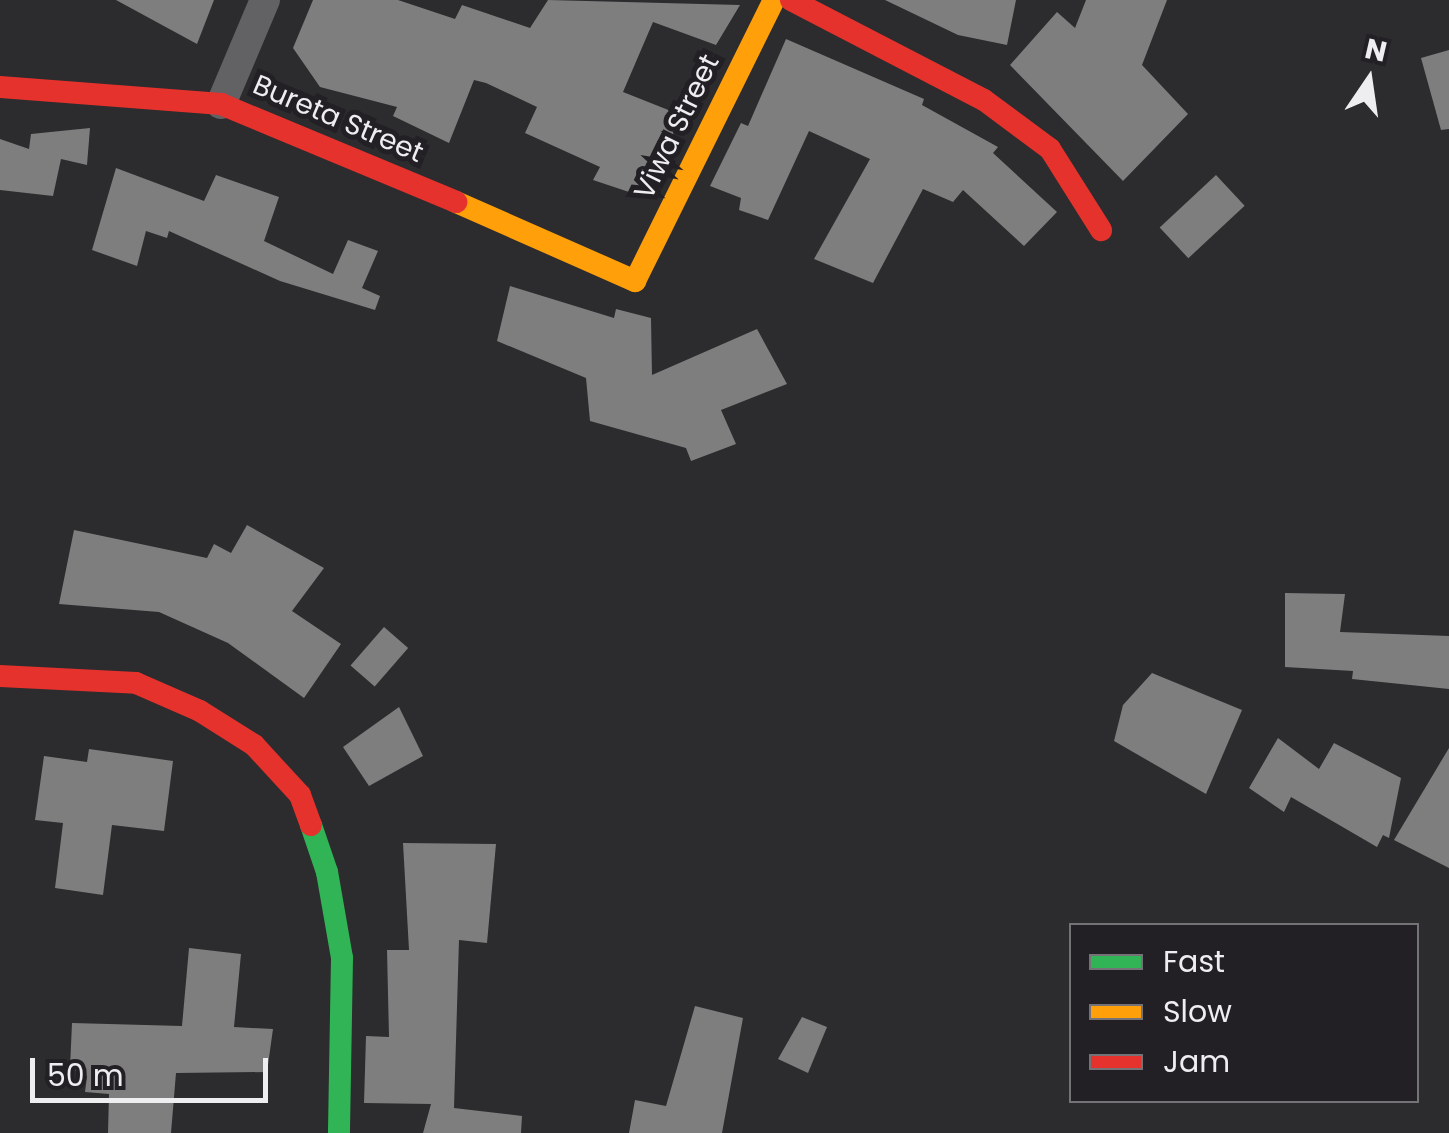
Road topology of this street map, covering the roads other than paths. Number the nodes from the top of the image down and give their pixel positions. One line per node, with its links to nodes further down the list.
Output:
1 (265, 0): 5 (street)
2 (774, 0): 7 (street, Viwa Street)
3 (791, 0): 6 (street)
4 (0, 87): 5 (street, Bureta Street)
5 (220, 104): 7 (street, Bureta Street)
6 (1101, 230)
7 (635, 281)
8 (0, 676): 9 (street)
9 (339, 1133)

